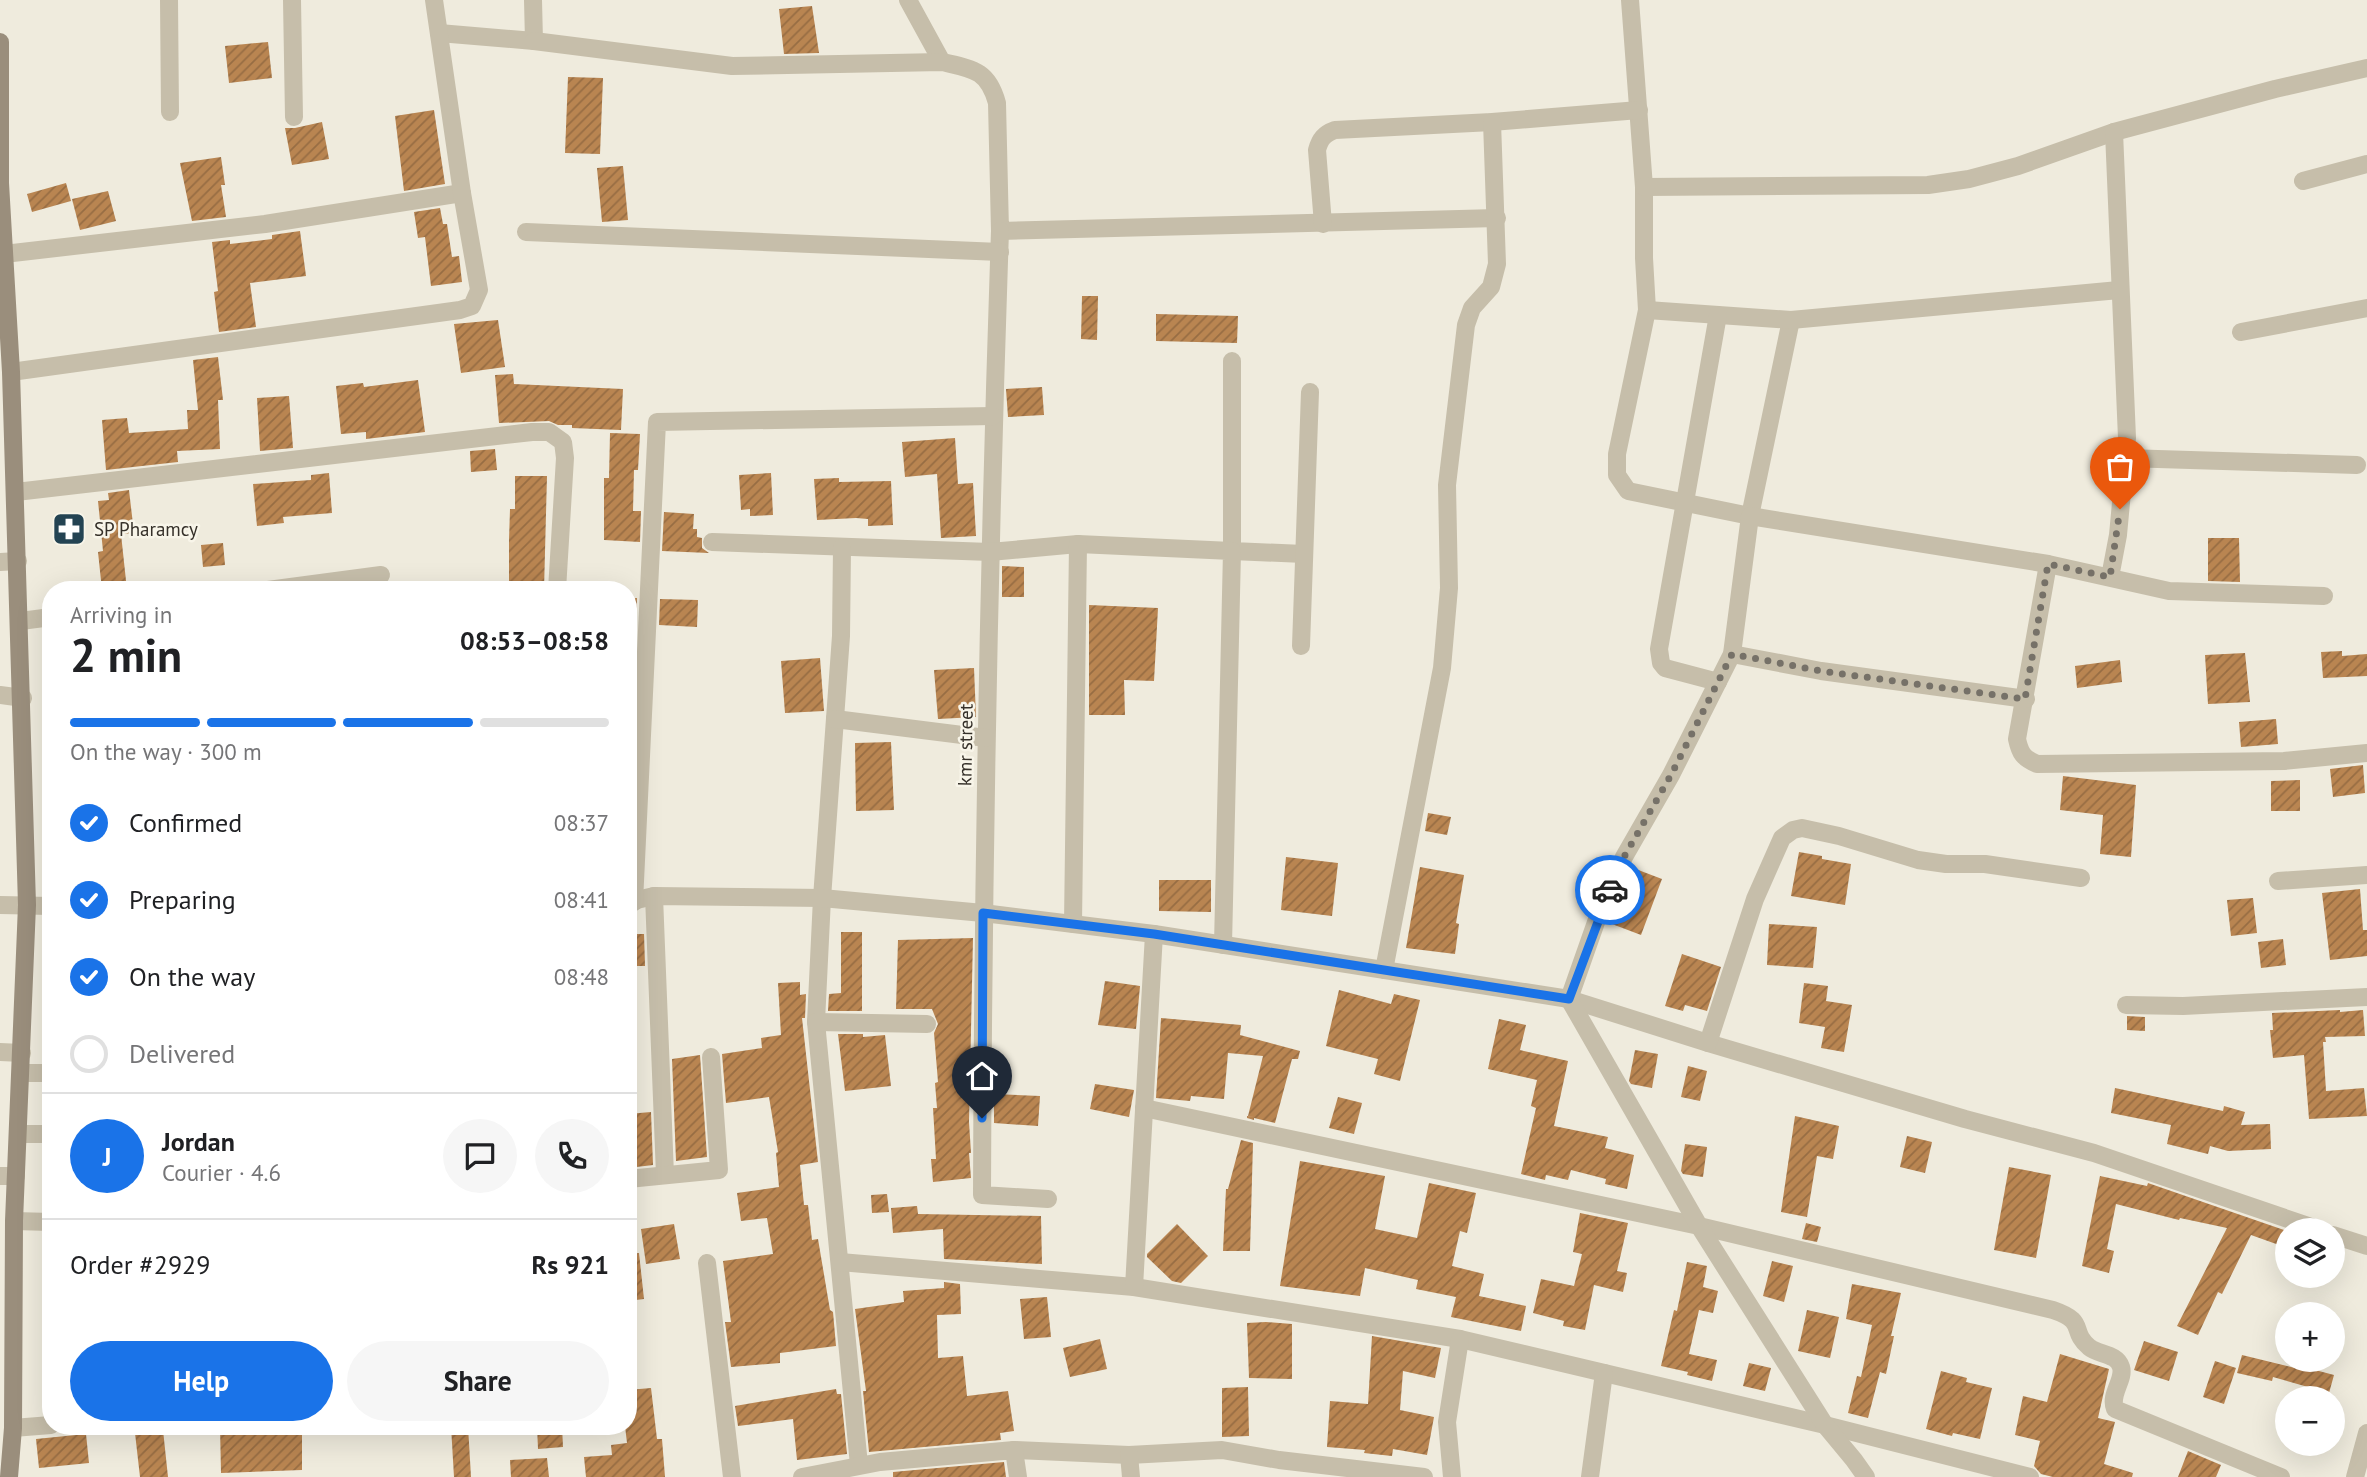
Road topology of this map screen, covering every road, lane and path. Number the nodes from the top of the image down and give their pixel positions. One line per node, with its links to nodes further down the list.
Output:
1 (169, 0): 13 (street)
2 (292, 0): 14 (street)
3 (434, 0): 7 (street)
4 (533, 0): 8 (street)
5 (908, 0): 10 (street)
6 (1630, 0): 12 (street)
7 (439, 33): 8 (street, kmr street); 20 (street)
8 (534, 41): 10 (street, kmr street)
9 (0, 42): 26 (street)
10 (942, 61): 23 (street, kmr street)
11 (2367, 68): 16 (street)
12 (1639, 110): 15 (street); 19 (street)
13 (170, 112)
14 (294, 117)
15 (1492, 122): 21 (street); 22 (street)
16 (2114, 132): 19 (street); 27 (street)
17 (2367, 164): 18 (street)
18 (2303, 181)
19 (1644, 187): 29 (street)
20 (462, 193): 26 (street); 34 (street)
21 (1497, 218): 22 (street); 80 (street)
22 (1323, 224): 23 (street)
23 (1000, 231): 25 (street, kmr street)
24 (526, 232): 25 (street)
25 (1000, 252): 36 (street, kmr street)
26 (4, 254): 34 (street)
27 (2119, 290): 31 (street); 37 (street)
28 (2367, 307): 32 (street)
29 (1647, 310): 30 (street); 40 (street)
30 (1718, 315): 31 (street); 40 (street)
31 (1791, 320): 41 (street)
32 (2241, 332)
33 (1232, 362): 45 (street)
34 (11, 372): 39 (street)
35 (1310, 392): 47 (street)
36 (993, 416): 46 (street, kmr street); 66 (street)
37 (2125, 457): 38 (street); 51 (street)
38 (2357, 465)
39 (16, 492): 48 (street); 53 (street)
40 (1686, 503): 41 (street); 59 (street)
41 (1750, 516): 49 (street); 58 (street)
42 (712, 541): 44 (street)
43 (1079, 544): 45 (street); 46 (street); 77 (street)
44 (842, 548): 46 (street); 63 (street)
45 (1232, 551): 47 (street); 79 (street)
46 (990, 552): 64 (street, kmr street)
47 (1304, 554): 57 (street)
48 (9, 562): 56 (street)
49 (2048, 564): 51 (street); 62 (street)
50 (381, 575): 52 (street)
51 (2110, 577): 54 (street)
52 (336, 581)
53 (558, 581)
54 (2324, 596)
55 (42, 618): 56 (street)
56 (20, 621): 61 (street)
57 (1301, 646)
58 (1732, 654): 59 (street); 62 (street)
59 (1718, 682): 82 (street)
60 (0, 695): 61 (street)
61 (23, 698): 74 (street)
62 (2025, 699): 65 (street)
63 (835, 719): 64 (street); 71 (street)
64 (986, 738): 76 (street, kmr street)
65 (2367, 753)
66 (637, 791)
67 (2367, 875): 69 (street)
68 (2081, 878): 86 (street)
69 (2278, 881)
70 (654, 896): 71 (street); 72 (street); 95 (street)
71 (822, 898): 76 (street); 84 (street)
72 (637, 900)
73 (0, 905): 74 (street)
74 (27, 905): 75 (street); 88 (street)
75 (42, 906)
76 (983, 913): 77 (street); 98 (street, kmr street)
77 (1073, 924): 78 (street)
78 (1154, 934): 79 (street); 92 (street)
79 (1223, 945): 80 (street)
80 (1384, 970): 82 (street)
81 (2367, 997): 83 (street)
82 (1569, 999): 86 (street); 102 (street)
83 (2126, 1005)
84 (816, 1022): 85 (street); 106 (street)
85 (927, 1024)
86 (1708, 1043): 99 (street)
87 (0, 1052): 88 (street)
88 (22, 1053): 90 (street)
89 (711, 1057): 95 (street)
90 (22, 1073): 91 (street); 93 (street)
91 (42, 1073)
92 (1144, 1108): 102 (street); 107 (street)
93 (19, 1133): 94 (street); 96 (street)
94 (42, 1134)
95 (665, 1175): 97 (street)
96 (8, 1176): 100 (street)
97 (637, 1178)
98 (1048, 1199)
99 (2285, 1218)
100 (14, 1221): 101 (street); 112 (street)
101 (42, 1222)
102 (1699, 1226): 110 (street); 130 (street)
103 (2345, 1238): 104 (street)
104 (2367, 1246)
105 (708, 1262): 121 (street)
106 (840, 1262): 107 (street); 116 (street)
107 (1134, 1287): 108 (street)
108 (1460, 1339): 109 (street); 126 (street)
109 (1604, 1373): 110 (street); 127 (street)
110 (1825, 1425): 117 (street); 129 (street)
111 (42, 1426): 112 (street)
112 (13, 1428): 120 (street)
113 (2367, 1433): 131 (street)
114 (1014, 1450): 115 (street); 119 (street); 123 (street)
115 (1129, 1455): 118 (street); 124 (street)
116 (859, 1465): 119 (street); 122 (street)
117 (1853, 1468): 128 (street)
118 (1280, 1469): 125 (street)
119 (881, 1470)
120 (9, 1477)
121 (732, 1477)
122 (802, 1477)
123 (1018, 1477)
124 (1131, 1477)
125 (1424, 1477)
126 (1452, 1477)
127 (1590, 1477)
128 (1866, 1477)
129 (2030, 1477)
130 (2281, 1477)
131 (2355, 1477)

